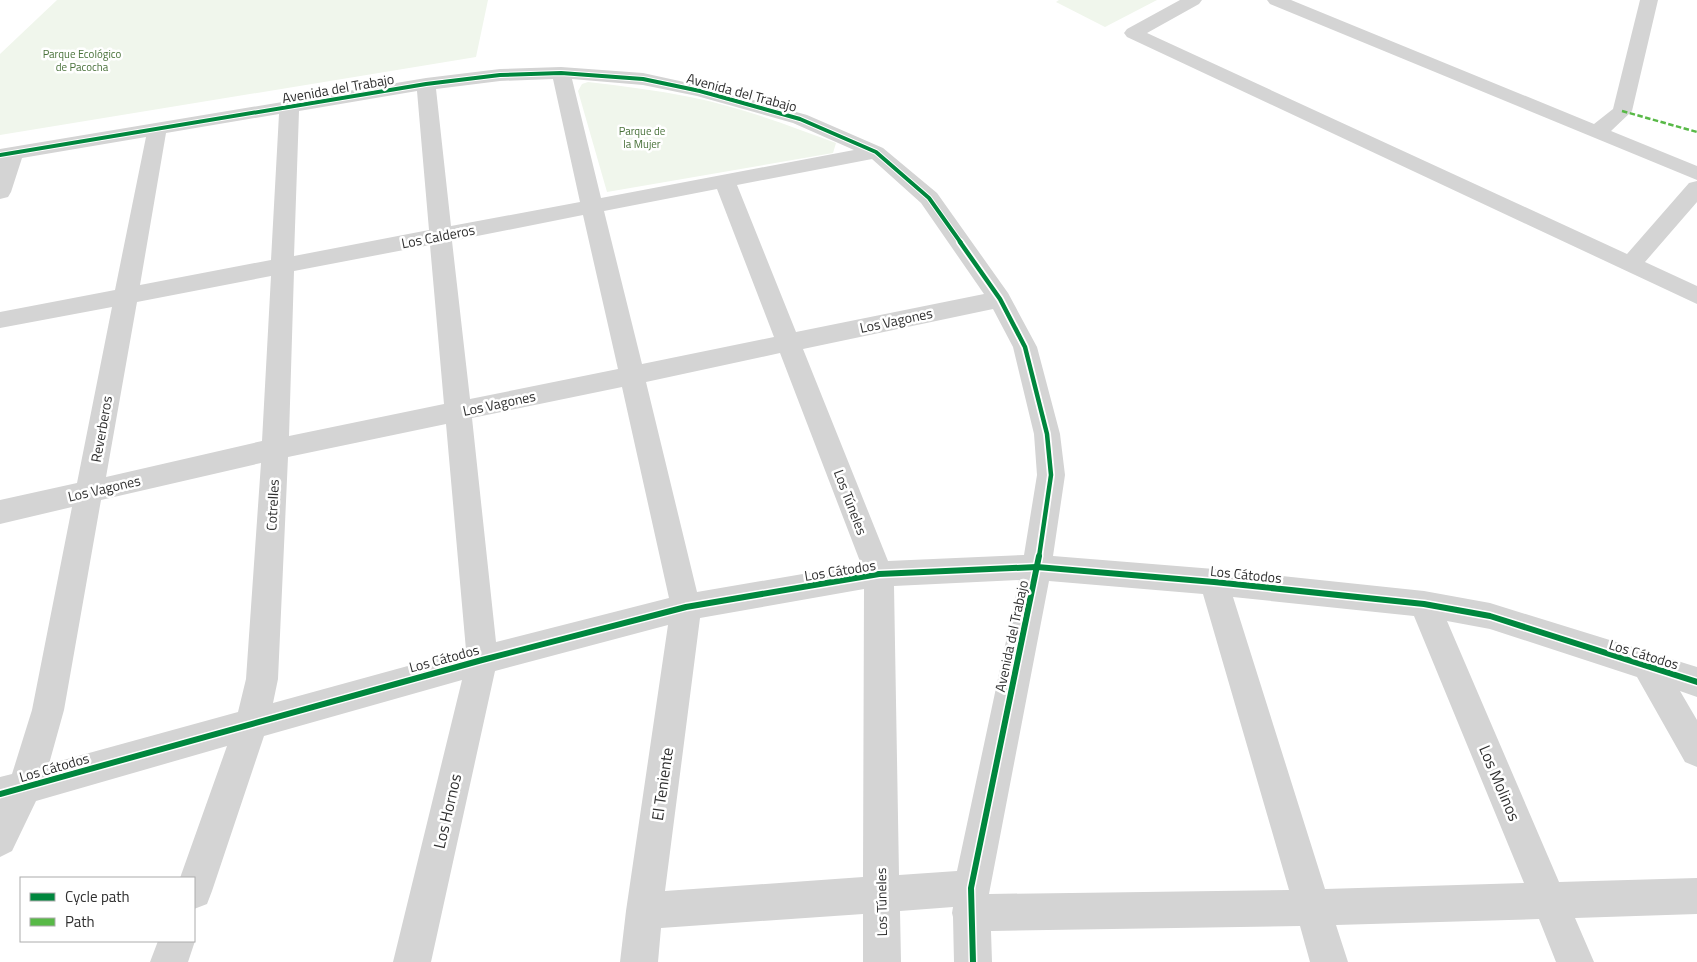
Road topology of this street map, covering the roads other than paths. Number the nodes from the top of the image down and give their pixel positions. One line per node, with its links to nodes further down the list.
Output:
1 (1193, 0): 17 (street)
2 (1276, 0): 8 (street)
3 (1649, 0): 8 (street)
4 (561, 73): 5 (street, Avenida del Trabajo); 9 (street, Avenida del Trabajo); 15 (street)
5 (426, 84): 6 (street, Avenida del Trabajo); 16 (street, Los Hornos)
6 (289, 108): 7 (street, Avenida del Trabajo); 18 (street, Cotrelles)
7 (156, 130): 10 (street, Avenida del Trabajo); 19 (street, Reverberos)
8 (1596, 133): 11 (street)
9 (876, 152): 12 (street, Los Calderos); 21 (street, Avenida del Trabajo)
10 (6, 154): 14 (street)
11 (1697, 174)
12 (725, 181): 15 (street, Los Calderos); 23 (street, Los Túneles)
13 (1697, 188): 17 (street)
14 (0, 192)
15 (592, 206): 16 (street, Los Calderos); 24 (street)
16 (441, 235): 18 (street, Los Calderos); 25 (street, Los Hornos)
17 (1631, 264): 20 (street)
18 (282, 265): 19 (street, Los Calderos); 26 (street, Cotrelles)
19 (126, 296): 22 (street, Los Calderos); 27 (street, Reverberos)
20 (1697, 296)
21 (1000, 299): 23 (street, Los Vagones); 29 (street, Avenida del Trabajo)
22 (0, 320)
23 (788, 343): 24 (street, Los Vagones); 30 (street, Los Túneles)
24 (631, 375): 25 (street, Los Vagones); 33 (street)
25 (458, 411): 26 (street, Los Vagones); 34 (street, Los Hornos)
26 (275, 450): 27 (street, Los Vagones); 37 (street, Cotrelles)
27 (89, 492): 28 (street, Los Vagones); 39 (street, Reverberos)
28 (0, 512)
29 (1037, 566): 30 (street, Los Cátodos); 31 (street, Los Cátodos); 44 (street, Avenida del Trabajo)
30 (879, 574): 33 (street, Los Cátodos); 42 (street, Los Túneles)
31 (1214, 582): 32 (street, Los Cátodos); 46 (street)
32 (1424, 604): 35 (street, Los Cátodos); 45 (street, Los Molinos)
33 (686, 607): 34 (street, Los Cátodos); 47 (street, El Teniente)
34 (482, 660): 37 (street, Los Cátodos); 50 (street, Los Hornos)
35 (1649, 668): 36 (street, Los Cátodos); 38 (street)
36 (1697, 682)
37 (252, 722): 39 (street, Los Cátodos); 41 (street, Cotrelles)
38 (1697, 751)
39 (13, 790): 40 (street, Reverberos)
40 (0, 839)
41 (195, 888)
42 (881, 896): 44 (street); 47 (street); 52 (street, Los Túneles)
43 (1697, 896): 45 (street)
44 (970, 900): 46 (street); 53 (street, Avenida del Trabajo)
45 (1550, 901): 46 (street); 55 (street, Los Molinos)
46 (1312, 908): 54 (street)
47 (644, 911): 51 (street, El Teniente)
48 (176, 942): 49 (street)
49 (169, 962)
50 (412, 962)
51 (639, 962)
52 (882, 962)
53 (973, 962)
54 (1329, 962)
55 (1575, 962)

